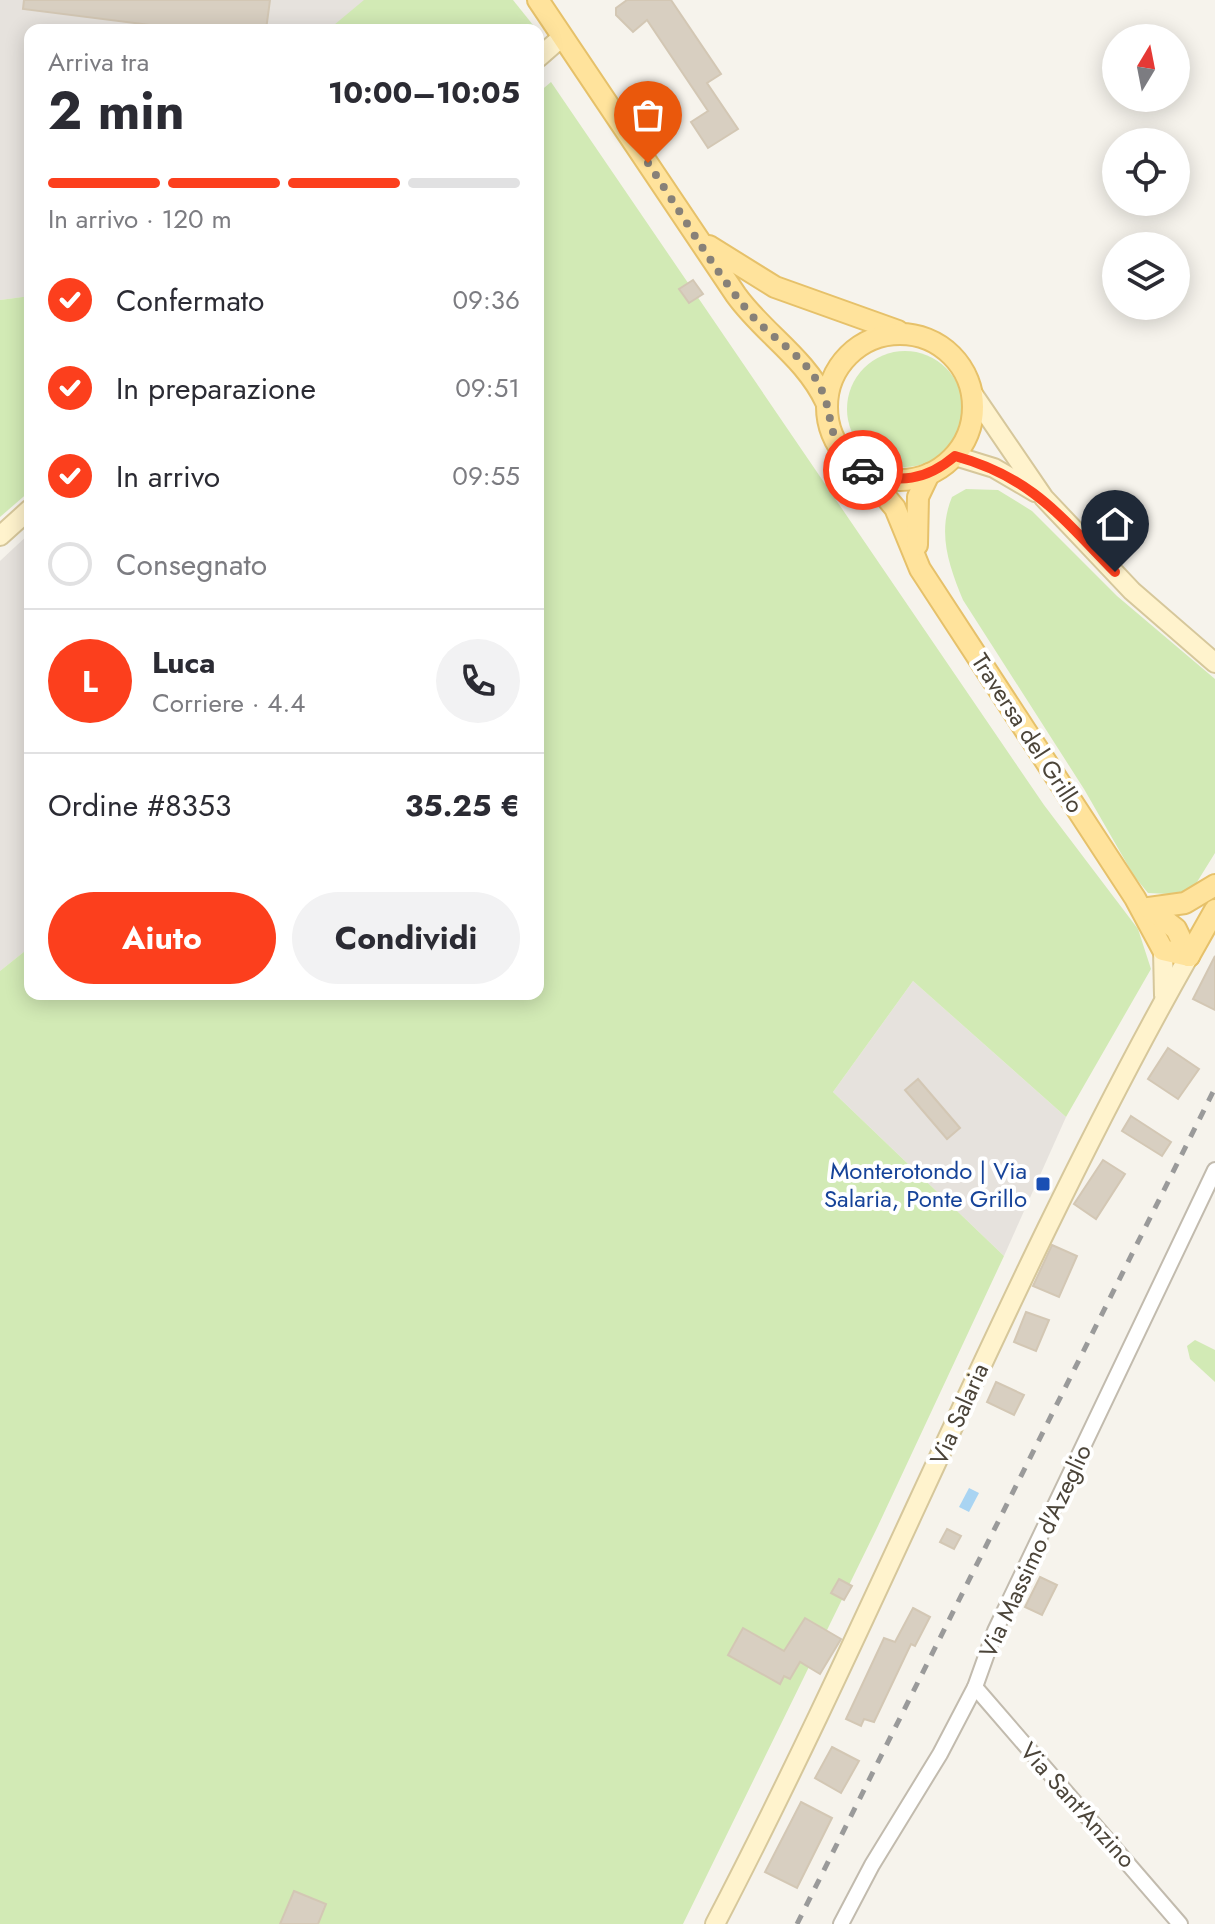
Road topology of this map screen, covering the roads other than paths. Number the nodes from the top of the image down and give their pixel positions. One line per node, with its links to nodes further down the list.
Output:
1 (538, 0): 2 (main road)
2 (562, 37): 3 (main road); 4 (main road)
3 (544, 53)
4 (700, 239): 5 (main road); 7 (main road)
5 (903, 333): 6 (main road); 7 (main road)
6 (973, 394): 8 (main road); 11 (main road)
7 (826, 402): 9 (main road)
8 (955, 456): 10 (main road); 11 (main road)
9 (864, 471): 10 (main road); 14 (main road, Traversa del Grillo)
10 (929, 474): 14 (main road, Traversa del Grillo)
11 (1044, 498): 15 (main road)
12 (24, 514): 13 (main road)
13 (0, 536)
14 (920, 569): 17 (main road, Traversa del Grillo)
15 (1215, 663)
16 (1215, 885): 17 (main road)
17 (1142, 903): 19 (main road); 20 (main road)
18 (1215, 910): 20 (main road, Via Salaria)
19 (1163, 950): 20 (main road); 21 (main road)
20 (1189, 956): 21 (main road, Via Salaria)
21 (1163, 1001): 24 (main road, Via Salaria)
22 (1215, 1170): 23 (street, Via Massimo d'Azeglio)
23 (975, 1687): 25 (street, Via Massimo d'Azeglio); 26 (street, Via Sant'Anzino)
24 (715, 1924)
25 (841, 1924)
26 (1180, 1924)

